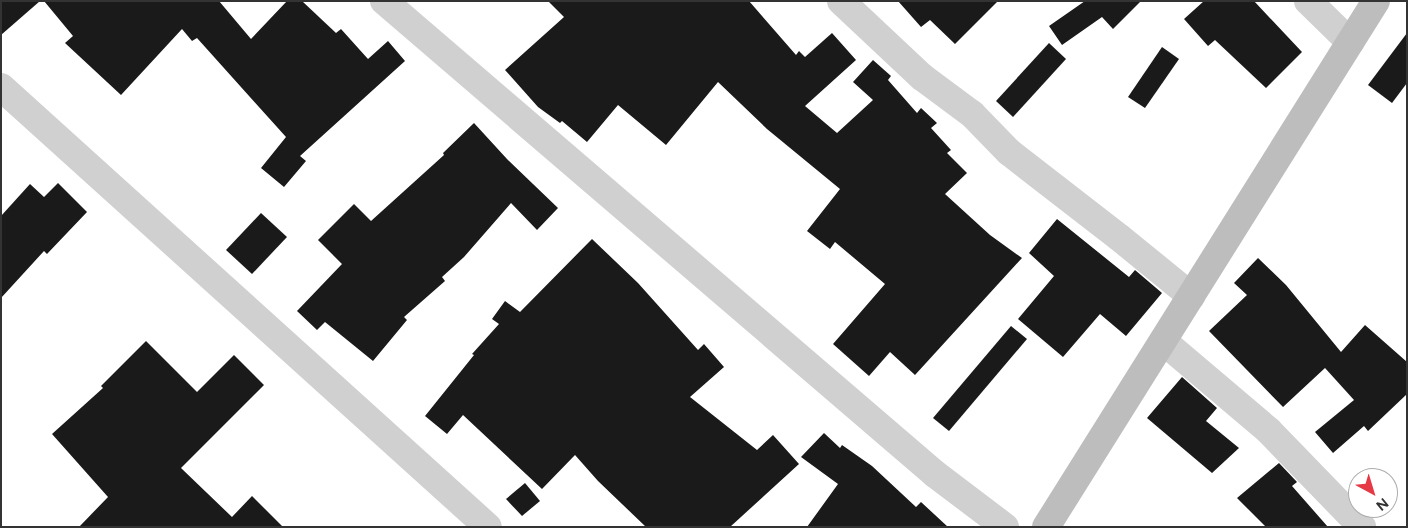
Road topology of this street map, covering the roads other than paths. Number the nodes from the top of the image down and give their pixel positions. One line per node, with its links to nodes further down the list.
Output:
1 (384, 1): 10 (street)
2 (841, 1): 7 (street)
3 (1308, 1): 5 (street)
4 (1376, 1): 5 (street)
5 (1350, 42): 7 (street)
6 (1, 88): 9 (street)
7 (1191, 296): 8 (street)
8 (1163, 341): 11 (street); 12 (street)
9 (488, 527)
10 (1005, 527)
11 (1046, 527)
12 (1362, 527)

